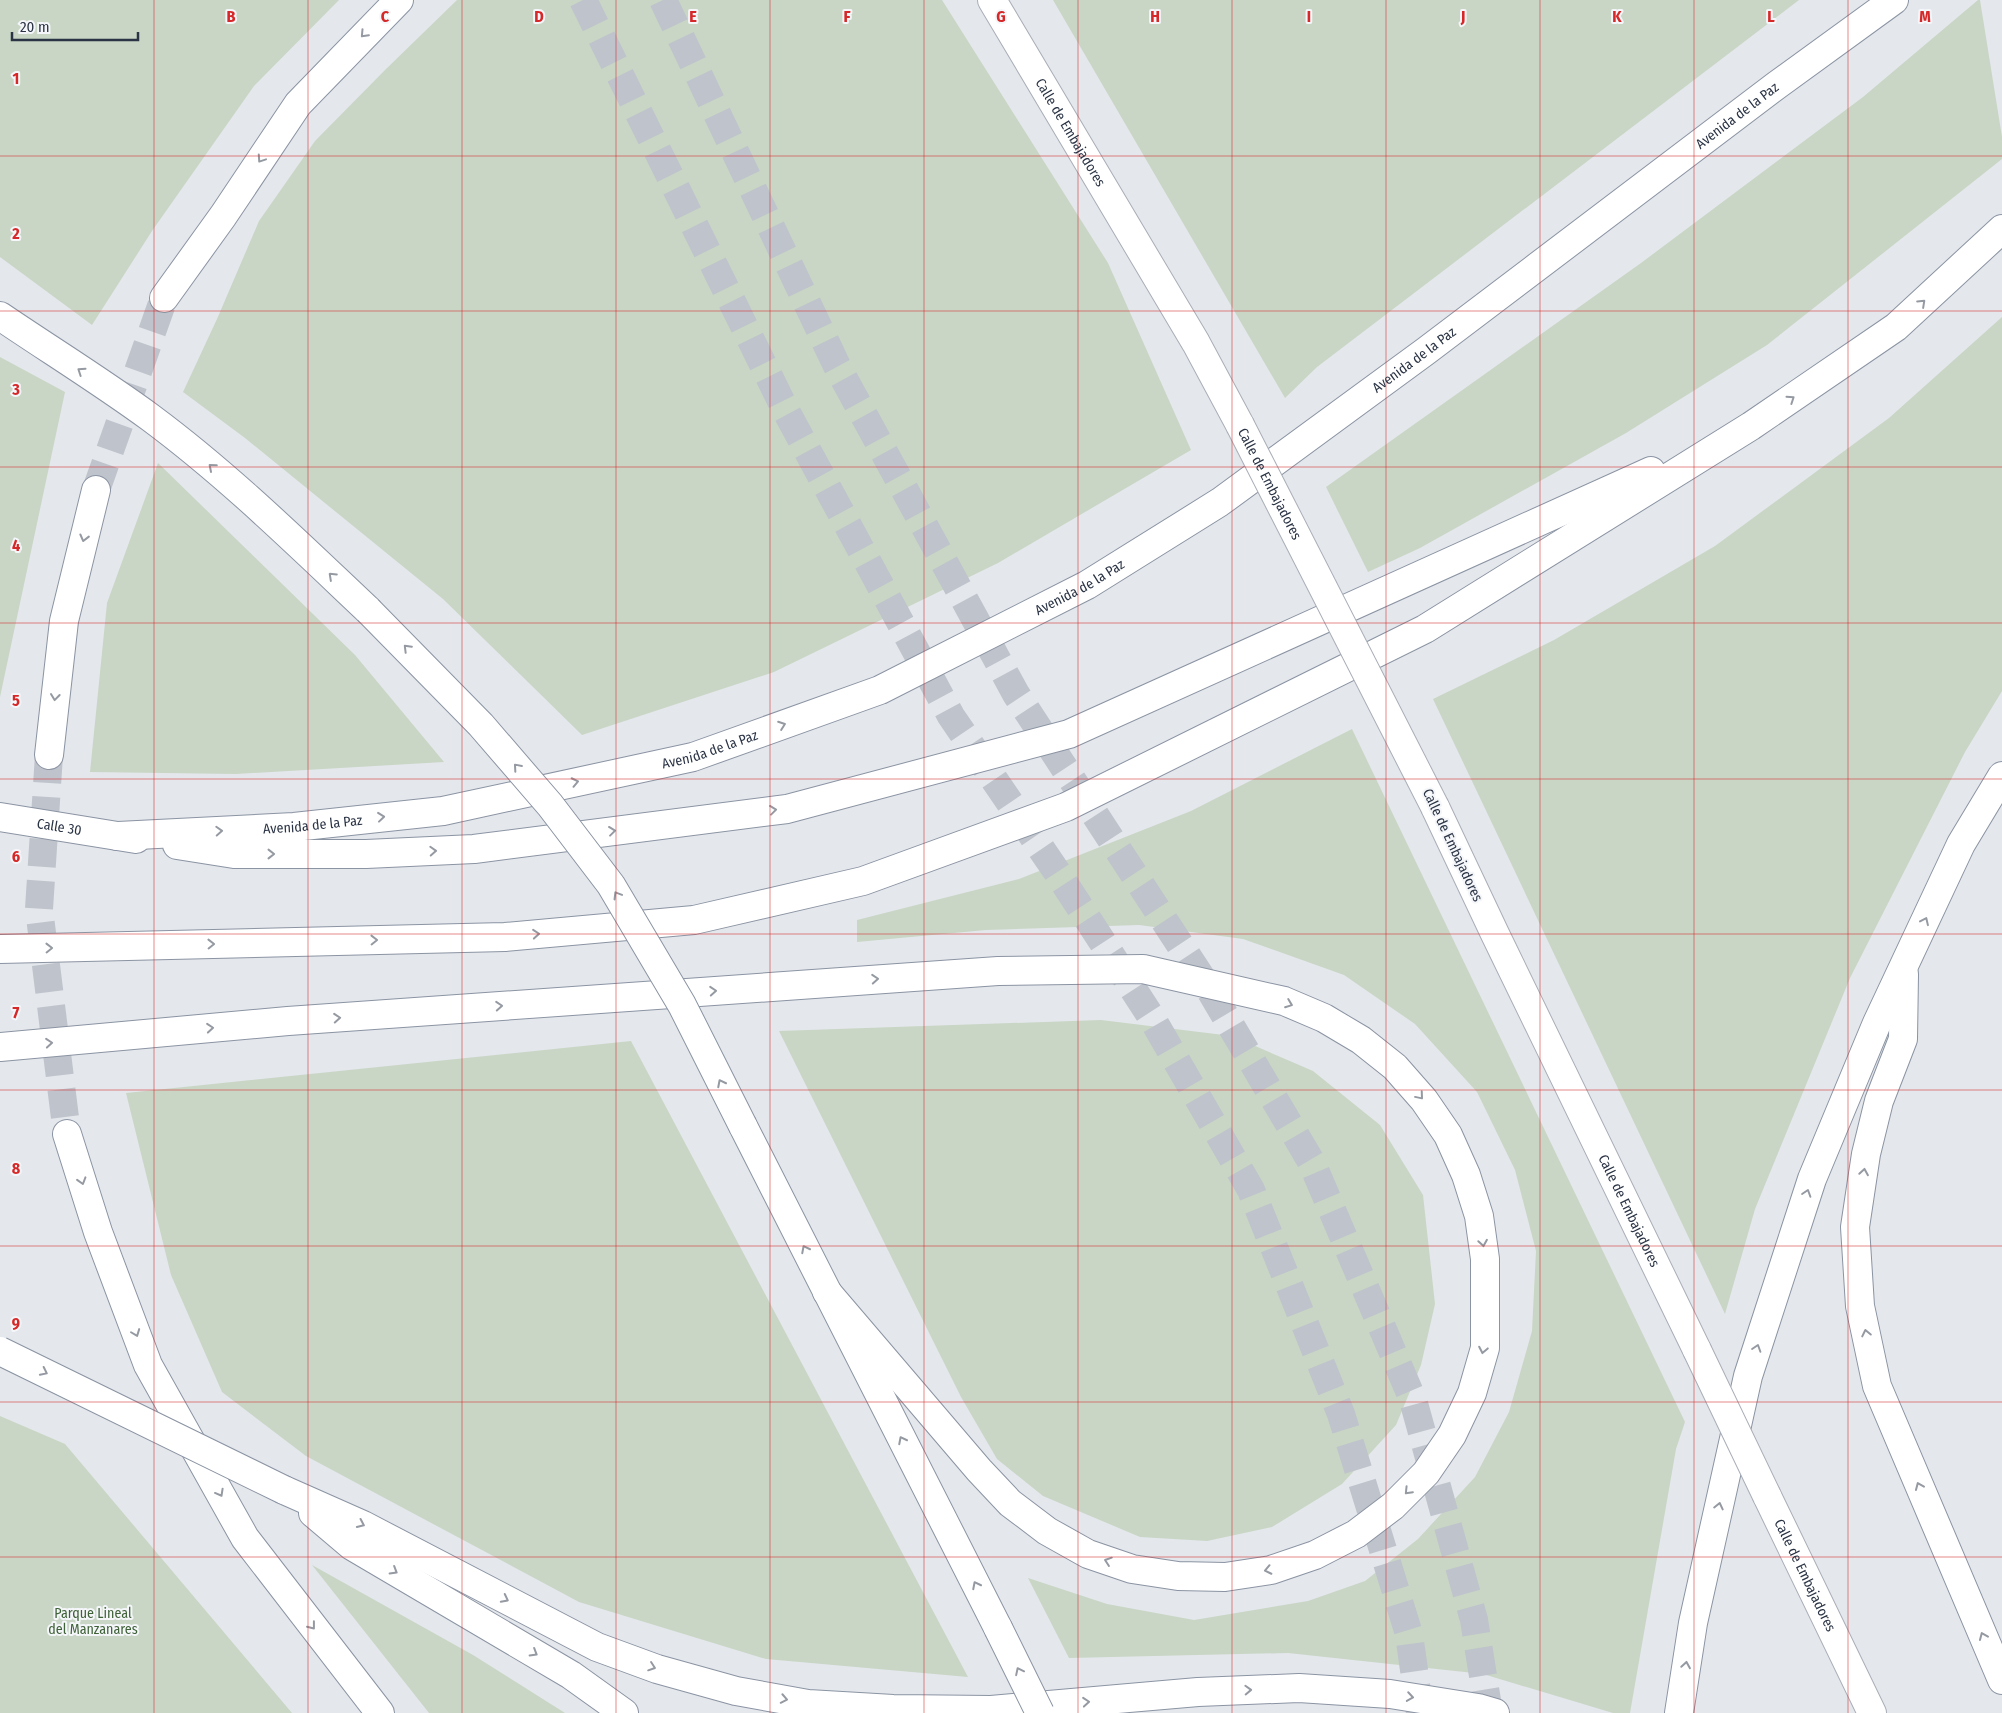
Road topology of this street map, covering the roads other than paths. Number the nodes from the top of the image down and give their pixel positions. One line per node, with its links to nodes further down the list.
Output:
1 (399, 0): 5 (main road, one-way to 5)
2 (992, 0): 26 (main road, Calle de Embajadores, bridge)
3 (1894, 0): 12 (main road, Avenida de la Paz, one-way to 3)
4 (2002, 229): 7 (main road, one-way to 4)
5 (164, 298)
6 (0, 316): 17 (main road, one-way to 6, bridge)
7 (1750, 426): 12 (main road, one-way to 7); 13 (main road, one-way to 7)
8 (96, 490): 9 (main road, one-way to 9)
9 (48, 755)
10 (2002, 776): 14 (main road, one-way to 10)
11 (0, 817): 12 (main road, Calle 30)
12 (118, 836)
13 (0, 949)
14 (1904, 965): 20 (main road, one-way to 14); 25 (main road, one-way to 14)
15 (0, 1047): 17 (main road, one-way to 17)
16 (67, 1134): 21 (main road, one-way to 21)
17 (827, 1292): 23 (main road, one-way to 17, bridge)
18 (0, 1351): 19 (main road, one-way to 19, bridge)
19 (284, 1490): 22 (main road, one-way to 22); 24 (main road, one-way to 24)
20 (2002, 1680)
21 (380, 1713)
22 (624, 1713)
23 (1040, 1713)
24 (1495, 1713)
25 (1679, 1713)
26 (1872, 1713)

